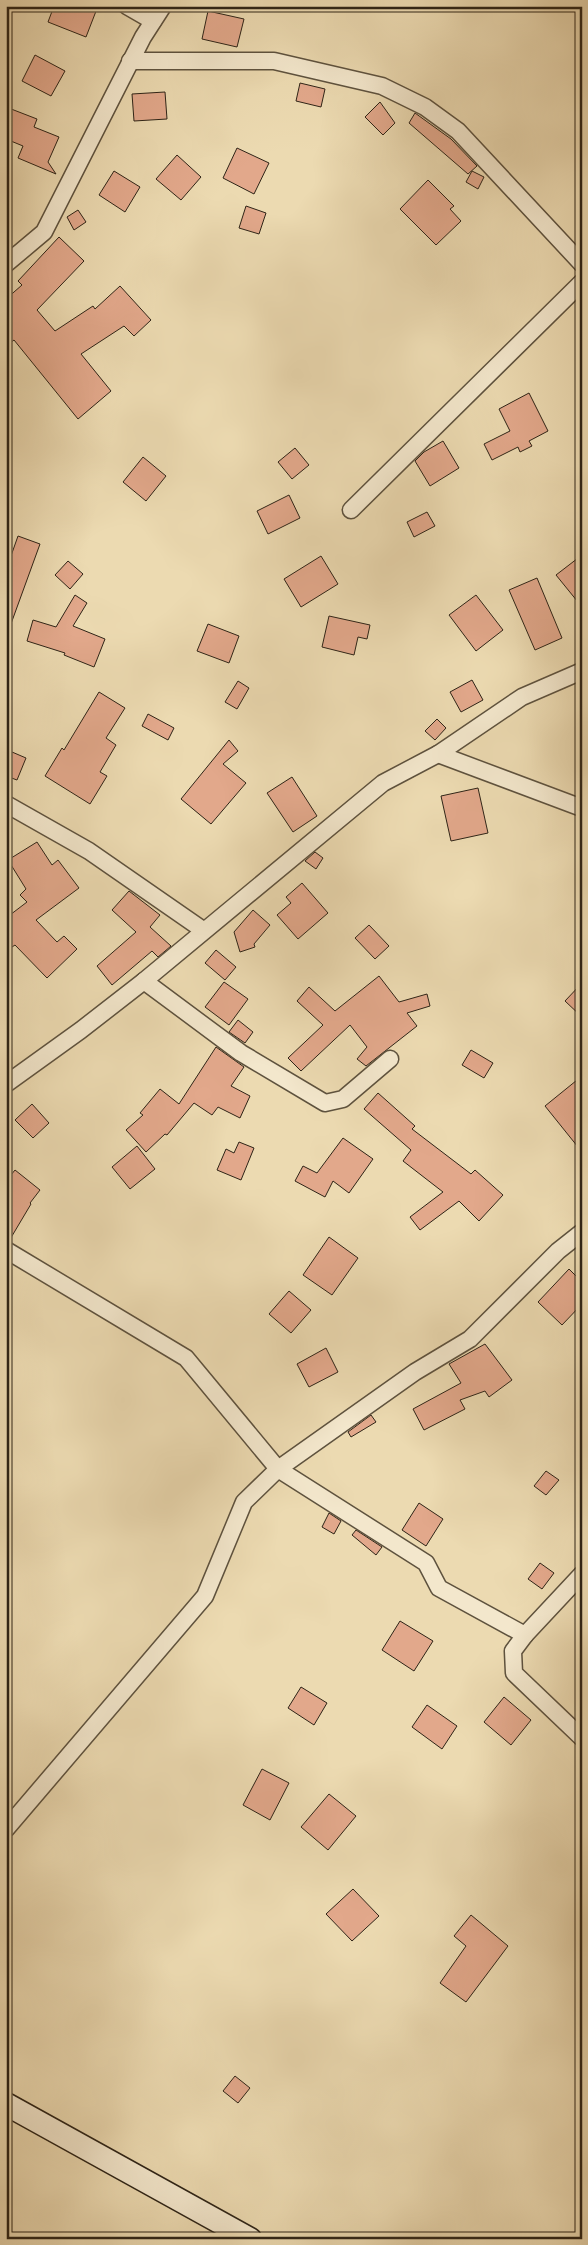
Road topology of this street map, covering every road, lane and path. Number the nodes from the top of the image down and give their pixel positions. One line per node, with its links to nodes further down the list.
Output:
1 (127, 6): 3 (street)
2 (163, 6): 3 (street)
3 (153, 21): 4 (street)
4 (130, 61): 5 (street); 6 (street)
5 (6, 264)
6 (582, 264)
7 (582, 282): 8 (street)
8 (351, 510)
9 (582, 671): 10 (street)
10 (438, 754): 12 (street); 13 (street)
11 (6, 804): 13 (street)
12 (582, 808)
13 (203, 930): 14 (street)
14 (144, 980): 15 (street); 16 (street)
15 (390, 1059)
16 (6, 1084)
17 (582, 1232): 19 (street)
18 (6, 1250): 19 (street)
19 (278, 1469): 21 (street); 23 (street)
20 (582, 1574): 21 (street)
21 (525, 1635): 22 (street)
22 (582, 1738)
23 (6, 1830)
24 (6, 2104): 25 (main road)
25 (250, 2239)

